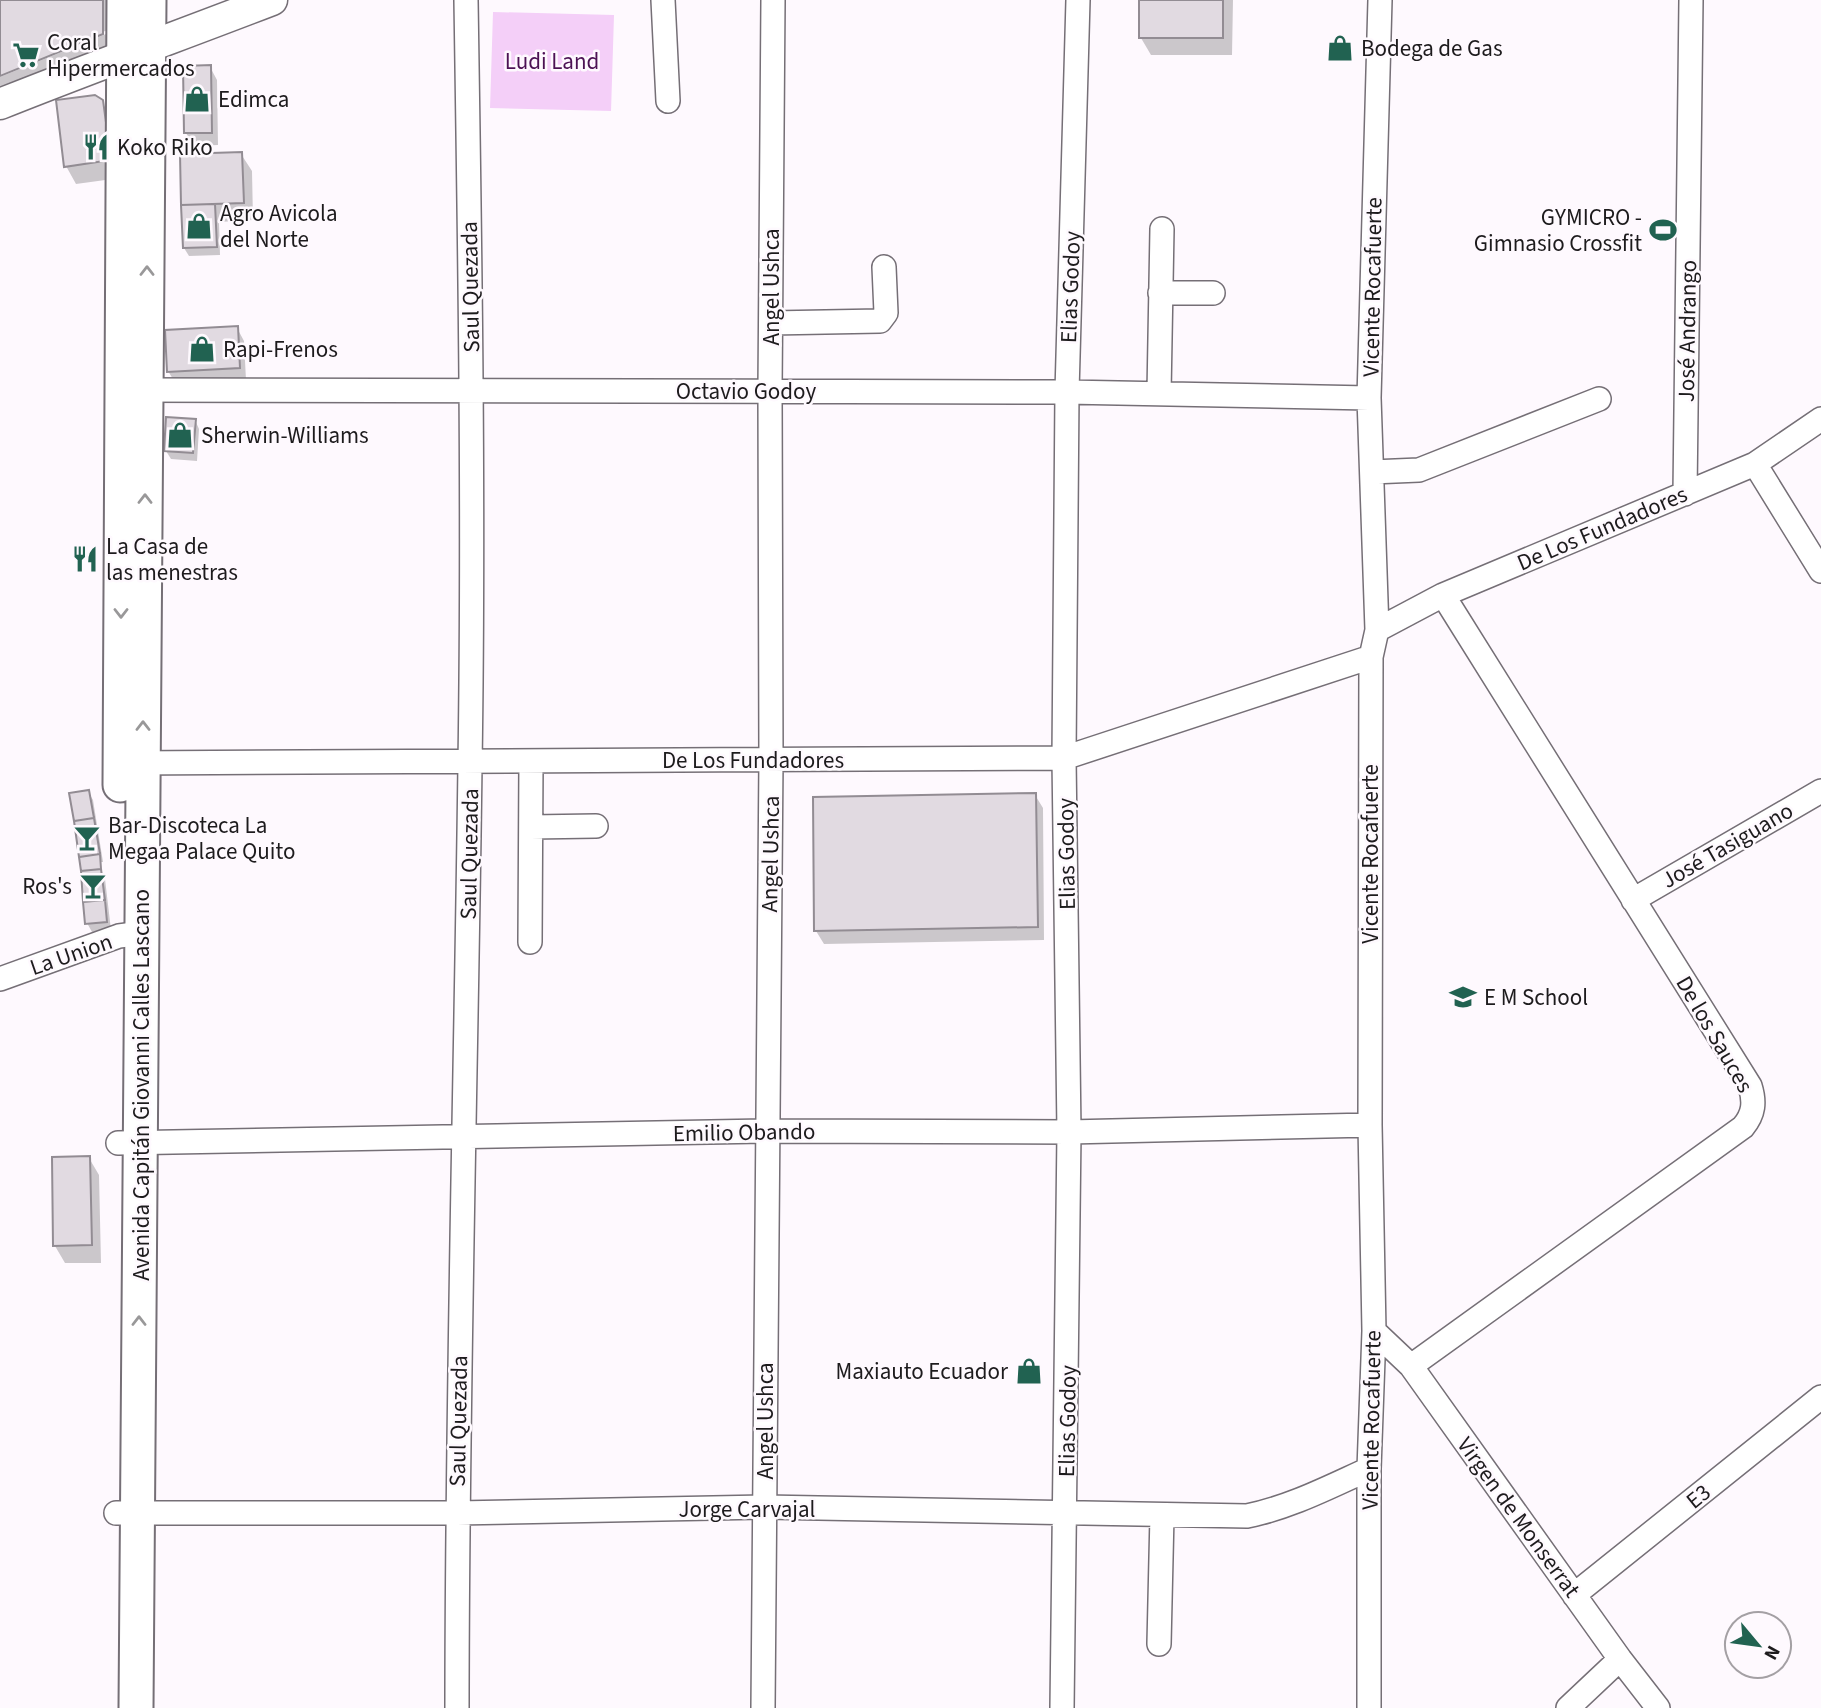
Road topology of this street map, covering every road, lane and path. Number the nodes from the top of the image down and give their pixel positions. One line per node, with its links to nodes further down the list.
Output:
1 (124, 0): 10 (main road)
2 (149, 0): 10 (main road)
3 (272, 0): 10 (street)
4 (466, 0): 20 (street, Saul Quezada)
5 (663, 0): 11 (street)
6 (773, 0): 17 (street, Angel Ushca)
7 (1078, 0): 21 (street, Elias Godoy)
8 (1380, 0): 23 (street, Vicente Rocafuerte)
9 (1691, 0): 28 (street, José Andrango)
10 (136, 51): 12 (street); 18 (main road)
11 (668, 101)
12 (0, 104)
13 (1162, 229): 15 (street)
14 (884, 267): 17 (street)
15 (1160, 293): 16 (street); 22 (street)
16 (1213, 293)
17 (771, 323): 19 (street, Angel Ushca)
18 (134, 390): 20 (street, Octavio Godoy); 37 (main road)
19 (770, 390): 20 (street, Octavio Godoy); 21 (street, Octavio Godoy); 34 (street, Angel Ushca)
20 (472, 391): 36 (street, Saul Quezada)
21 (1067, 391): 22 (street, Octavio Godoy); 33 (street, Elias Godoy)
22 (1159, 393): 23 (street, Octavio Godoy)
23 (1369, 398): 27 (street, Vicente Rocafuerte)
24 (1599, 399): 27 (street)
25 (1821, 419): 26 (street, De Los Fundadores)
26 (1755, 464): 28 (street, De Los Fundadores); 29 (street)
27 (1372, 471): 31 (street, Vicente Rocafuerte)
28 (1685, 494): 30 (street, De Los Fundadores)
29 (1821, 571)
30 (1443, 595): 31 (street, De Los Fundadores); 41 (street, De los Sauces)
31 (1377, 630): 32 (street, Vicente Rocafuerte)
32 (1371, 657): 33 (street, De Los Fundadores); 45 (street, Vicente Rocafuerte)
33 (1065, 758): 34 (street, De Los Fundadores); 47 (street, Elias Godoy)
34 (771, 760): 35 (street, De Los Fundadores); 46 (street, Angel Ushca)
35 (531, 761): 36 (street, De Los Fundadores); 40 (street)
36 (470, 762): 37 (street, De Los Fundadores); 48 (street, Saul Quezada)
37 (132, 763): 42 (main road)
38 (1821, 791): 41 (street, José Tasiguano)
39 (596, 826): 40 (street)
40 (531, 827): 43 (street)
41 (1633, 900): 51 (street, De los Sauces)
42 (131, 935): 44 (street, La Union); 49 (main road)
43 (530, 942)
44 (0, 979)
45 (1370, 1125): 47 (street, Emilio Obando); 50 (street, Vicente Rocafuerte)
46 (766, 1131): 47 (street, Emilio Obando); 48 (street, Emilio Obando); 54 (street, Angel Ushca)
47 (1069, 1132): 57 (street, Elias Godoy)
48 (463, 1136): 49 (street, Emilio Obando); 56 (street, Saul Quezada)
49 (129, 1143): 55 (main road)
50 (1374, 1331): 51 (street, Virgen de Monserrat); 53 (street, Vicente Rocafuerte)
51 (1411, 1366): 59 (street, Virgen de Monserrat)
52 (1821, 1397): 59 (street, E3)
53 (1369, 1469): 58 (street, Jorge Carvajal); 67 (street, Vicente Rocafuerte)
54 (765, 1507): 56 (street, Jorge Carvajal); 57 (street, Jorge Carvajal); 65 (street, Angel Ushca)
55 (127, 1513): 56 (street, Jorge Carvajal); 62 (main road); 63 (main road)
56 (457, 1513): 64 (street, Saul Quezada)
57 (1066, 1513): 58 (street, Jorge Carvajal); 66 (street, Elias Godoy)
58 (1162, 1515): 60 (street)
59 (1574, 1595): 61 (street, Virgen de Monserrat)
60 (1159, 1644)
61 (1620, 1659): 68 (street); 69 (street, Virgen de Monserrat)
62 (116, 1708)
63 (136, 1708)
64 (457, 1708)
65 (762, 1708)
66 (1062, 1708)
67 (1369, 1708)
68 (1568, 1708)
69 (1658, 1708)

